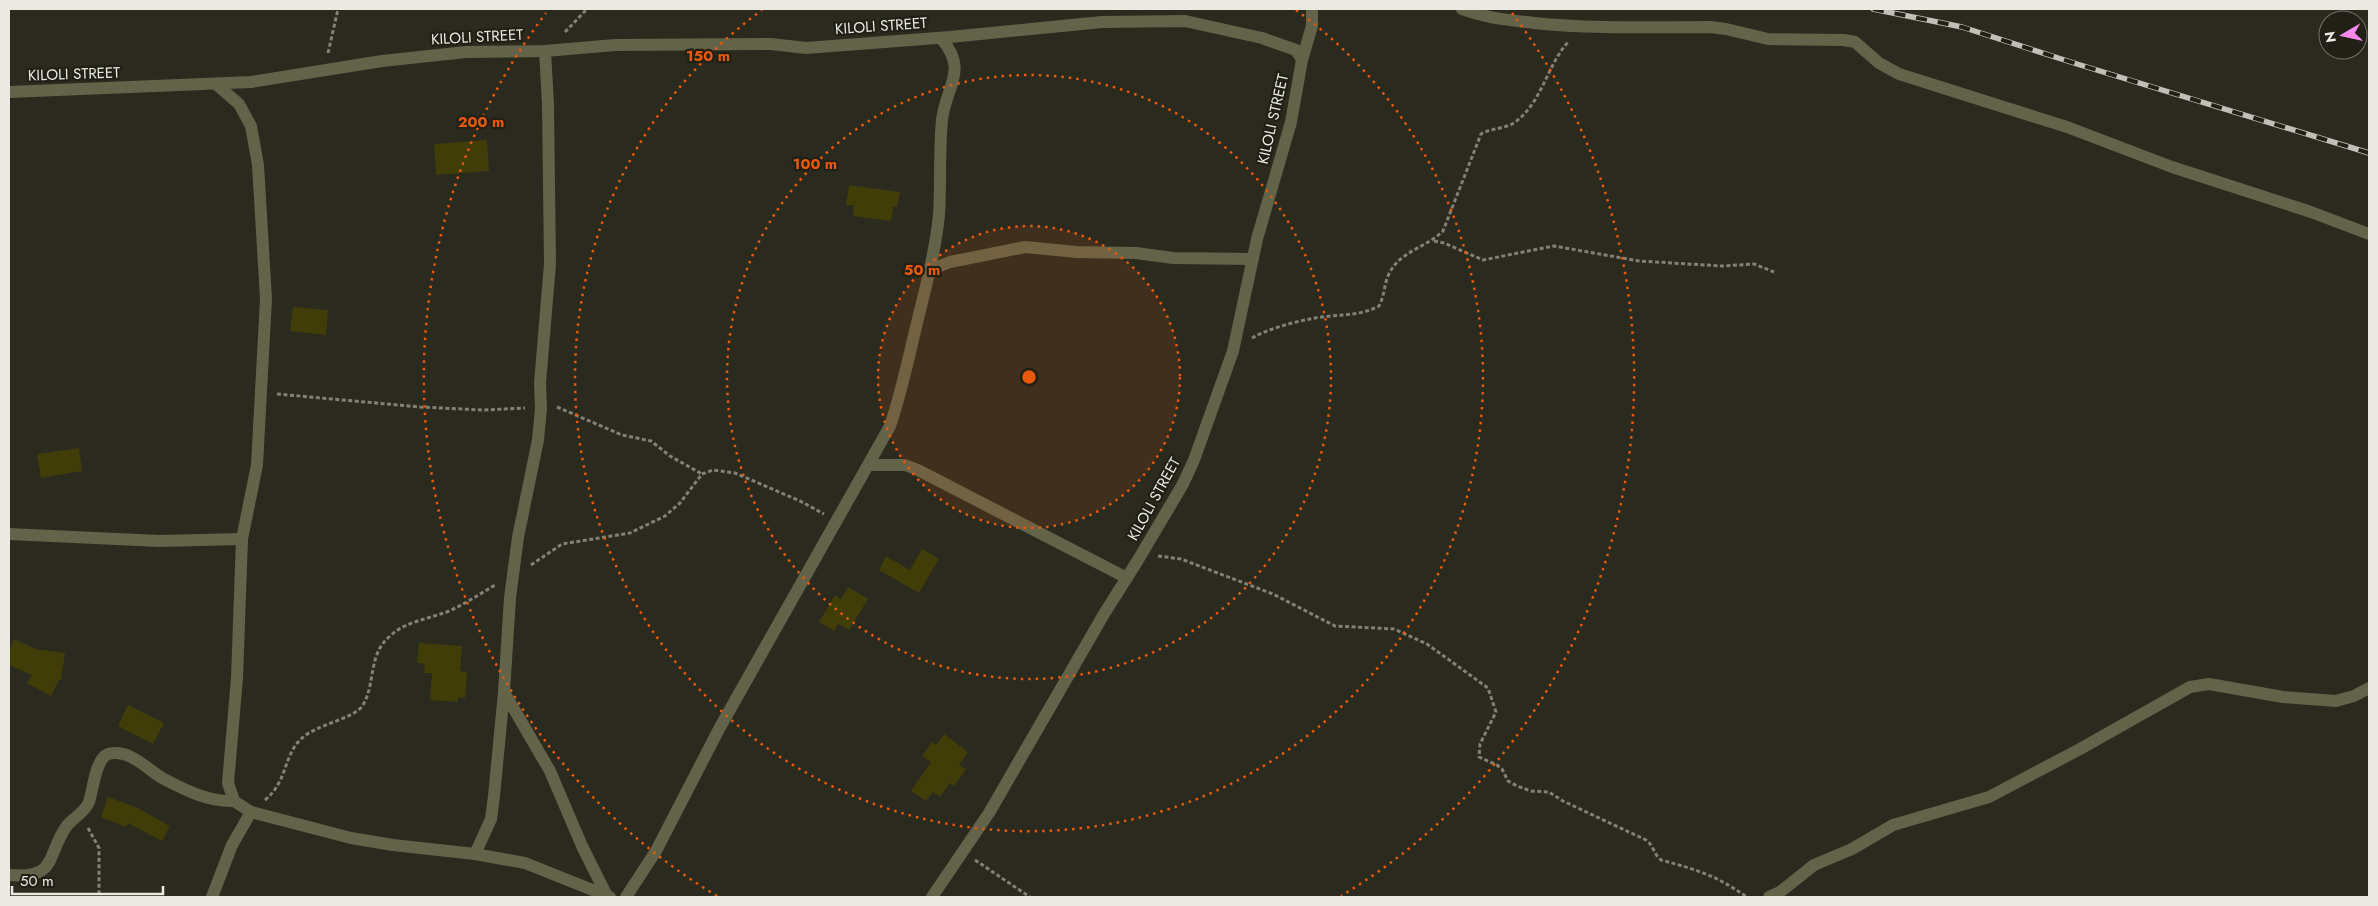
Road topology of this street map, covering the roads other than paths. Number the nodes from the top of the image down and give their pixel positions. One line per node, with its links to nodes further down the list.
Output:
1 (1312, 9): 5 (street)
2 (1462, 9): 8 (street)
3 (941, 38): 4 (street, KILOLI STREET); 5 (street, KILOLI STREET); 10 (street)
4 (545, 51): 6 (street, KILOLI STREET); 16 (street)
5 (1302, 60): 9 (street, KILOLI STREET)
6 (217, 85): 7 (street, KILOLI STREET); 13 (street)
7 (9, 92)
8 (2369, 234)
9 (1253, 259): 10 (street); 14 (street, KILOLI STREET)
10 (930, 270): 11 (street)
11 (869, 465): 14 (street); 23 (street)
12 (9, 534): 13 (street)
13 (242, 539): 17 (street)
14 (1128, 578): 24 (street, KILOLI STREET)
15 (2369, 688): 25 (street)
16 (504, 692): 19 (street); 21 (street)
17 (234, 801): 18 (street); 20 (street)
18 (251, 812): 19 (street); 22 (street)
19 (475, 854): 21 (street)
20 (9, 875)
21 (609, 896)
22 (212, 897)
23 (626, 897)
24 (932, 897)
25 (1769, 897)

